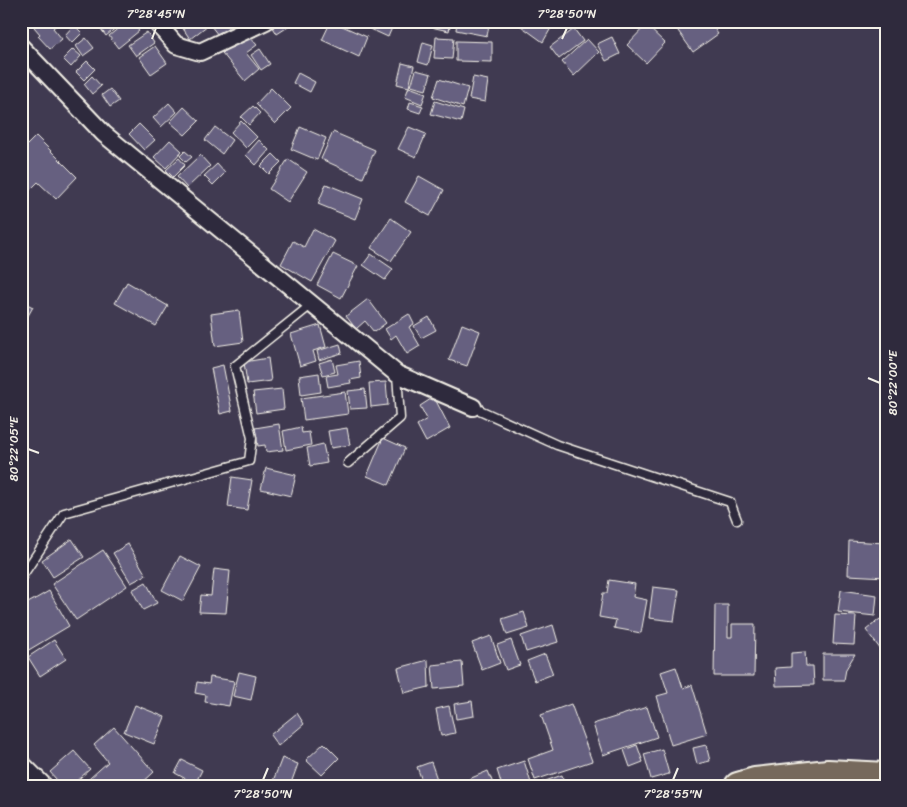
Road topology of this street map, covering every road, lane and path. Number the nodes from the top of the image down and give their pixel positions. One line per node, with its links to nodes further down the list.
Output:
1 (155, 21): 2 (street)
2 (266, 21)
3 (21, 47): 4 (street)
4 (312, 303): 5 (street); 9 (lane)
5 (397, 374): 6 (street); 7 (lane)
6 (473, 407): 8 (lane)
7 (348, 463)
8 (737, 520)
9 (21, 578)
10 (23, 764): 12 (street)
11 (886, 776): 13 (highway)
12 (44, 786)
13 (738, 786)

